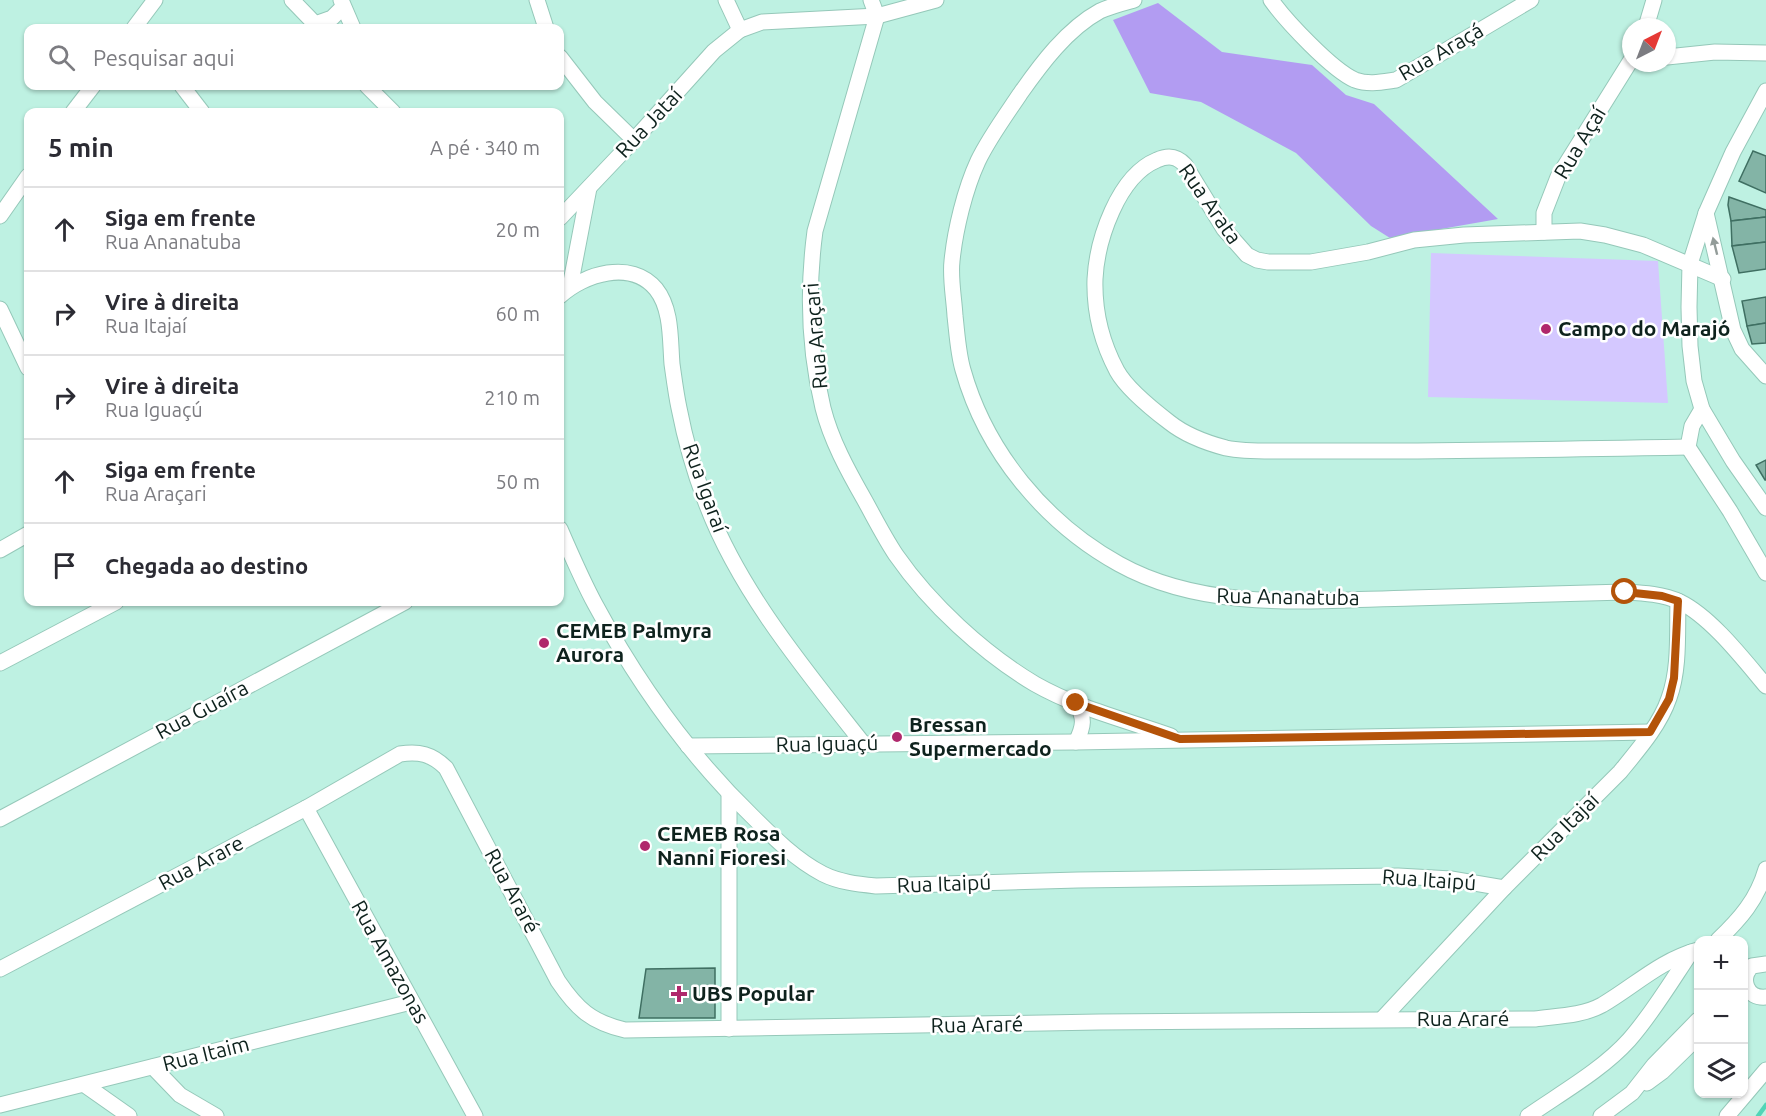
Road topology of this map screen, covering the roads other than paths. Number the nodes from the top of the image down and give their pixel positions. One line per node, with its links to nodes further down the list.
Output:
1 (155, 0): 14 (street)
2 (292, 0): 15 (street)
3 (537, 0): 18 (street)
4 (726, 0): 19 (street)
5 (872, 0): 12 (street)
6 (936, 0): 12 (street)
7 (1134, 0): 52 (street, Rua Ananatuba)
8 (1271, 0): 9 (street, Rua Araçá)
9 (1531, 0)
10 (1654, 0): 13 (street)
11 (342, 3): 16 (street); 17 (street)
12 (877, 16): 19 (street); 57 (street, Rua Araçari)
13 (1649, 18)
14 (139, 24)
15 (315, 24)
16 (321, 24)
17 (351, 24)
18 (545, 24)
19 (740, 30): 32 (street, Rua Jataí)
20 (1766, 52): 21 (street)
21 (1676, 56)
22 (564, 62): 32 (street)
23 (1624, 72): 38 (street, Rua Açaí)
24 (90, 90): 29 (street)
25 (185, 90): 30 (street)
26 (372, 90): 31 (street)
27 (379, 90): 31 (street)
28 (1766, 92): 35 (street)
29 (76, 108)
30 (199, 108)
31 (389, 108)
32 (634, 140): 34 (street, Rua Jataí)
33 (24, 182): 37 (street)
34 (589, 188): 36 (street, Rua Jataí); 41 (street)
35 (1706, 213): 39 (street); 40 (street, one-way to 35)
36 (564, 214)
37 (0, 216)
38 (1544, 232): 39 (street, Rua Arata); 46 (street, Rua Arata)
39 (1690, 264): 40 (street, Rua Arata); 45 (street)
40 (1723, 279): 44 (street)
41 (565, 292): 60 (street, Rua Igaraí)
42 (0, 309): 43 (street)
43 (24, 360)
44 (1766, 376)
45 (1702, 409): 46 (street); 47 (street)
46 (1688, 447): 51 (street)
47 (1766, 508)
48 (24, 536): 50 (street)
49 (564, 538): 62 (street, Rua Itaipú)
50 (0, 550)
51 (1766, 573)
52 (1678, 601): 56 (street, Rua Ananatuba); 58 (street, Rua Itajaí)
53 (108, 606): 55 (street)
54 (398, 606): 66 (street, Rua Guaíra)
55 (0, 663)
56 (1766, 686)
57 (1076, 703): 59 (street, Rua Araçari); 61 (street)
58 (1650, 732): 59 (street, Rua Iguaçú); 68 (street, Rua Itajaí)
59 (1180, 739): 61 (street, Rua Iguaçú)
60 (862, 742): 61 (street, Rua Iguaçú); 62 (street, Rua Iguaçú)
61 (1076, 742)
62 (688, 746): 64 (street, Rua Itaipú)
63 (400, 754): 65 (street, Rua Arare); 80 (street, Rua Araré)
64 (729, 794): 68 (street, Rua Itaipú); 80 (street)
65 (306, 808): 73 (street, Rua Arare); 76 (street, Rua Amazonas)
66 (0, 819)
67 (1766, 869): 69 (street)
68 (1504, 888): 78 (street, Rua Itajaí)
69 (1722, 936)
70 (1694, 952): 78 (street, Rua Araré)
71 (1766, 952): 74 (street)
72 (1694, 953): 90 (street)
73 (0, 969)
74 (1752, 970): 75 (street)
75 (1763, 1000): 77 (street)
76 (411, 1002): 82 (street, Rua Itaim); 89 (street, Rua Amazonas)
77 (1748, 1004)
78 (1382, 1020): 80 (street, Rua Araré)
79 (1694, 1024): 85 (street)
80 (729, 1029)
81 (1694, 1041): 85 (street)
82 (153, 1067): 84 (street, Rua Itaim); 88 (street)
83 (1766, 1070): 92 (street)
84 (85, 1085): 86 (street, Rua Itaim); 87 (street)
85 (1632, 1093): 91 (street)
86 (0, 1105)
87 (129, 1116)
88 (216, 1116)
89 (475, 1116)
90 (1528, 1116)
91 (1601, 1116)
92 (1727, 1116)

